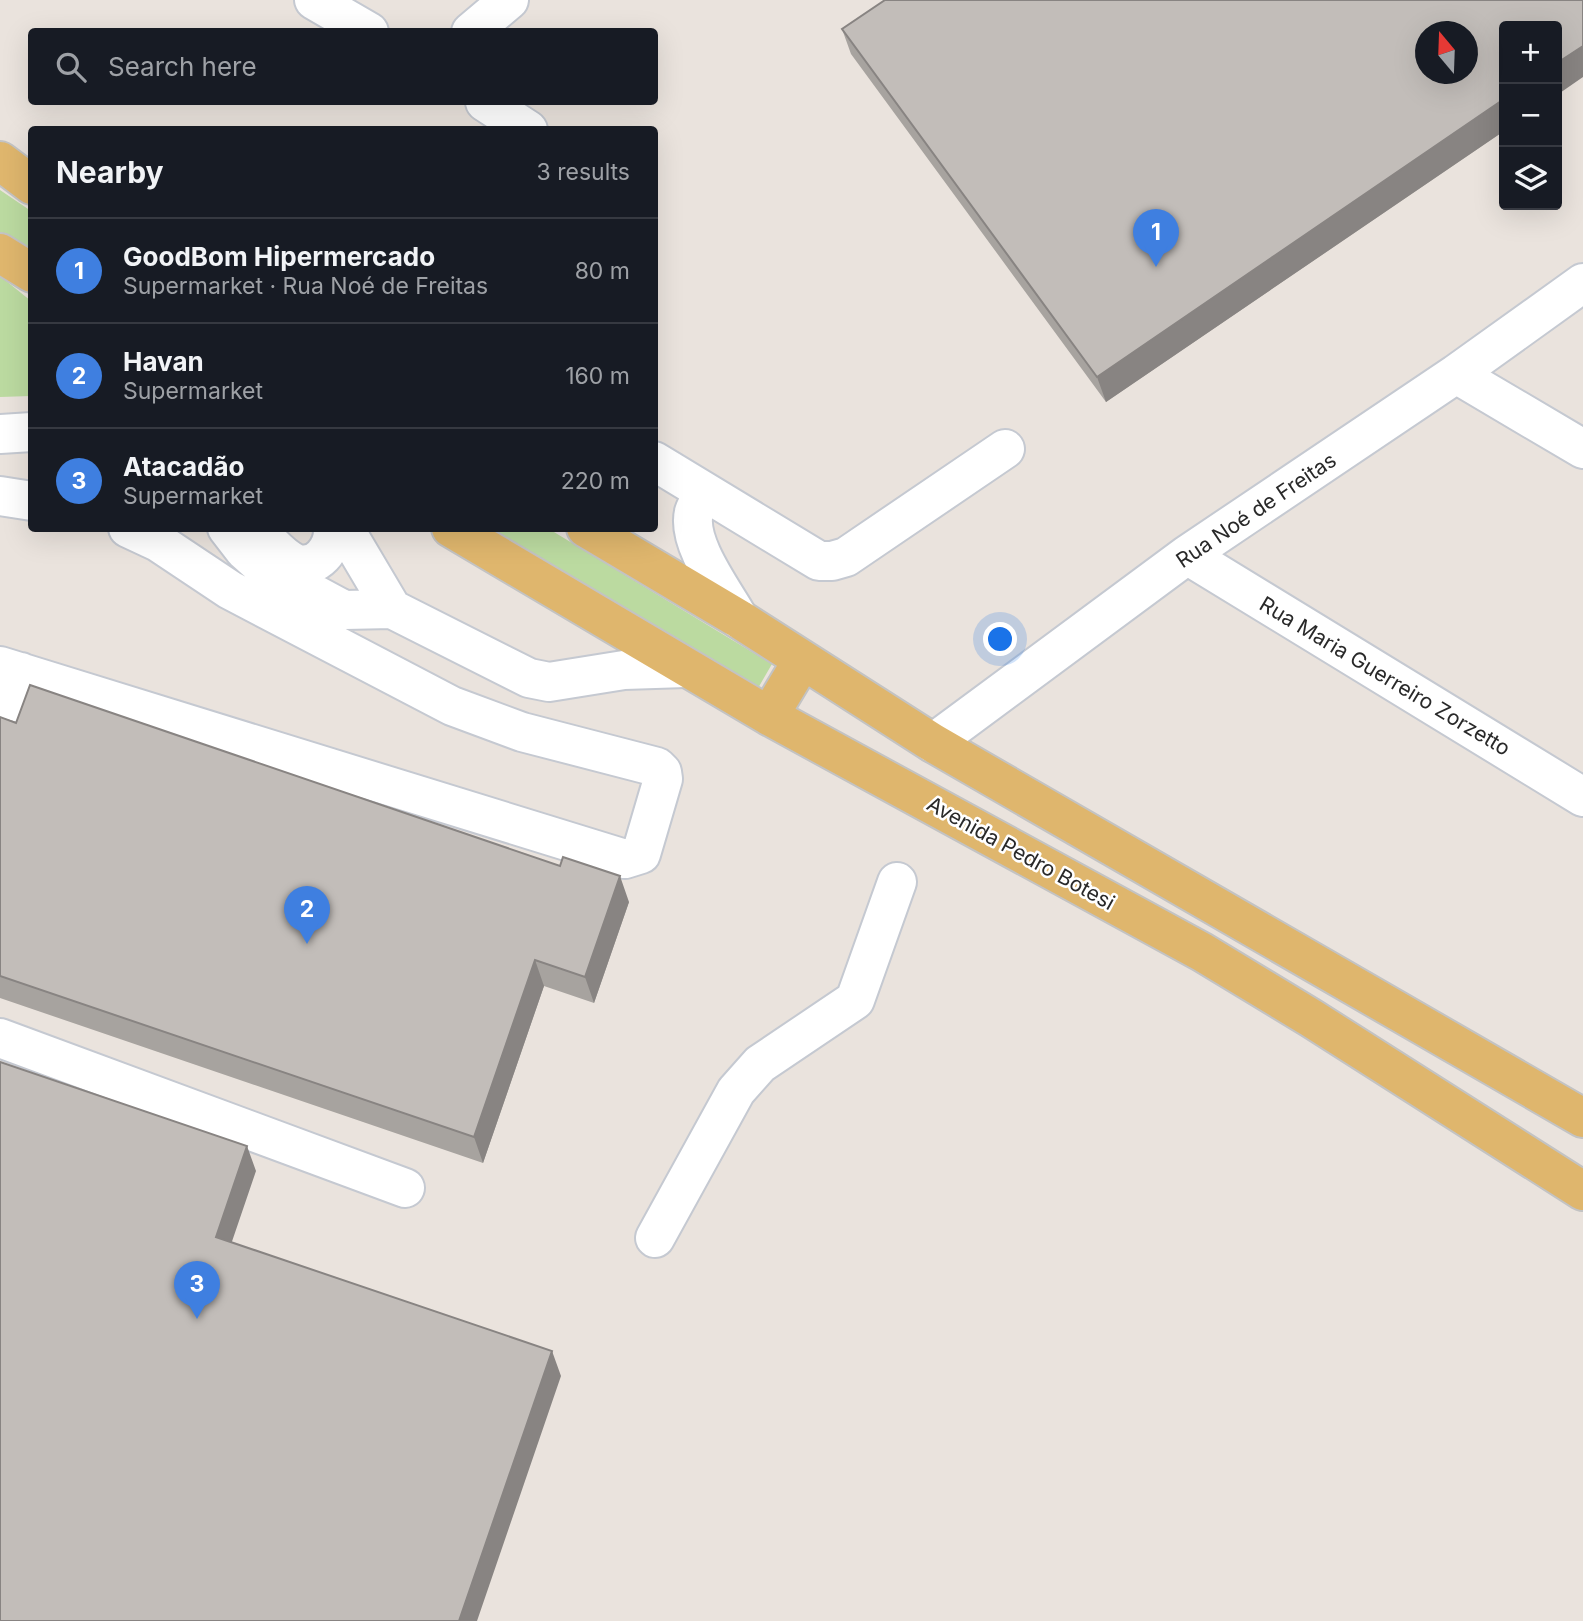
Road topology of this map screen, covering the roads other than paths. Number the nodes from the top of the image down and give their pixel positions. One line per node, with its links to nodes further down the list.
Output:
1 (314, 0): 3 (street)
2 (509, 0): 4 (street)
3 (362, 28)
4 (476, 28)
5 (490, 105): 6 (street)
6 (522, 126)
7 (0, 161): 8 (main road)
8 (28, 182)
9 (0, 253): 10 (main road)
10 (28, 270)
11 (1583, 283): 12 (street, Rua Noé de Freitas)
12 (1456, 374): 16 (street); 28 (street, Rua Noé de Freitas)
13 (28, 432): 14 (street)
14 (0, 434)
15 (1005, 449): 18 (street)
16 (1583, 449)
17 (658, 463): 18 (street)
18 (705, 492): 30 (street)
19 (0, 496): 20 (street)
20 (28, 500)
21 (137, 532): 34 (street)
22 (230, 532): 29 (street)
23 (258, 532): 24 (street)
24 (332, 532)
25 (347, 532): 29 (street)
26 (458, 532): 32 (main road, Avenida Pedro Botesi)
27 (593, 532): 30 (main road)
28 (1187, 555): 37 (street, Rua Noé de Freitas); 38 (street, Rua Maria Guerreiro Zorzetto)
29 (400, 613): 32 (street); 34 (street)
30 (740, 619): 31 (main road)
31 (802, 661): 35 (main road); 37 (main road)
32 (686, 668): 35 (main road, Avenida Pedro Botesi)
33 (11, 669): 34 (street); 36 (street)
34 (383, 671)
35 (769, 716): 43 (main road, Avenida Pedro Botesi)
36 (0, 735)
37 (933, 743): 41 (main road)
38 (1583, 797)
39 (897, 882): 44 (street)
40 (0, 1038): 42 (street)
41 (1583, 1118)
42 (405, 1188)
43 (1583, 1191)
44 (655, 1238)

